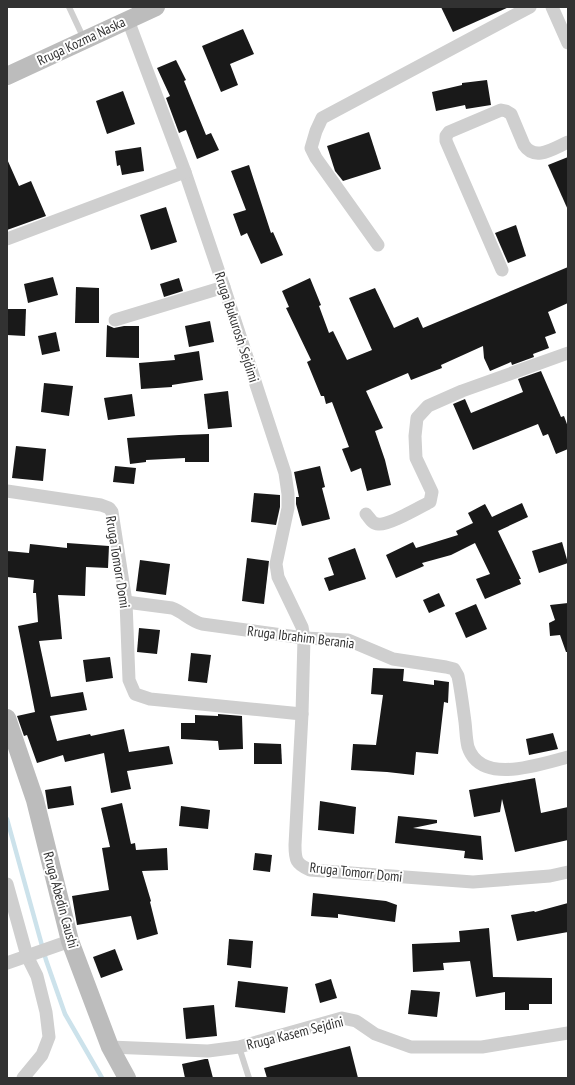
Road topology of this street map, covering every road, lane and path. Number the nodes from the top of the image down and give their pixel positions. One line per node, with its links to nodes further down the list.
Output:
1 (69, 7): 6 (lane)
2 (156, 7): 5 (main road, Rruga Kozma Naska)
3 (530, 7): 12 (street)
4 (552, 7): 7 (street)
5 (128, 20): 6 (main road, Rruga Kozma Naska); 10 (street, Rruga Bukurosh Sejdimi)
6 (84, 41): 8 (main road, Rruga Kozma Naska)
7 (568, 43)
8 (7, 76)
9 (568, 142): 13 (street)
10 (185, 172): 11 (street); 14 (street, Rruga Bukurosh Sejdimi)
11 (7, 239)
12 (378, 245)
13 (502, 270)
14 (224, 286): 15 (street); 20 (street, Rruga Bukurosh Sejdimi)
15 (115, 320)
16 (568, 353): 18 (street)
17 (7, 491): 19 (street, Rruga Tomorr Domi)
18 (366, 514)
19 (126, 602): 20 (street, Rruga Ibrahim Berania); 21 (street, Rruga Tomorr Domi)
20 (304, 638): 21 (street, Rruga Tomorr Domi); 23 (street, Rruga Ibrahim Berania)
21 (302, 714): 24 (street, Rruga Tomorr Domi)
22 (7, 718): 26 (main road, Rruga Abedin Caushi)
23 (568, 757)
24 (568, 872)
25 (7, 884): 27 (street)
26 (63, 943): 27 (street); 31 (main road, Rruga Abedin Caushi)
27 (31, 954): 28 (street); 32 (street)
28 (7, 963)
29 (568, 1033): 30 (street, Rruga Kasem Sejdini)
30 (239, 1046): 31 (street, Rruga Kasem Sejdini); 34 (lane)
31 (110, 1047): 33 (main road, Rruga Abedin Caushi)
32 (23, 1078)
33 (127, 1078)
34 (249, 1078)

